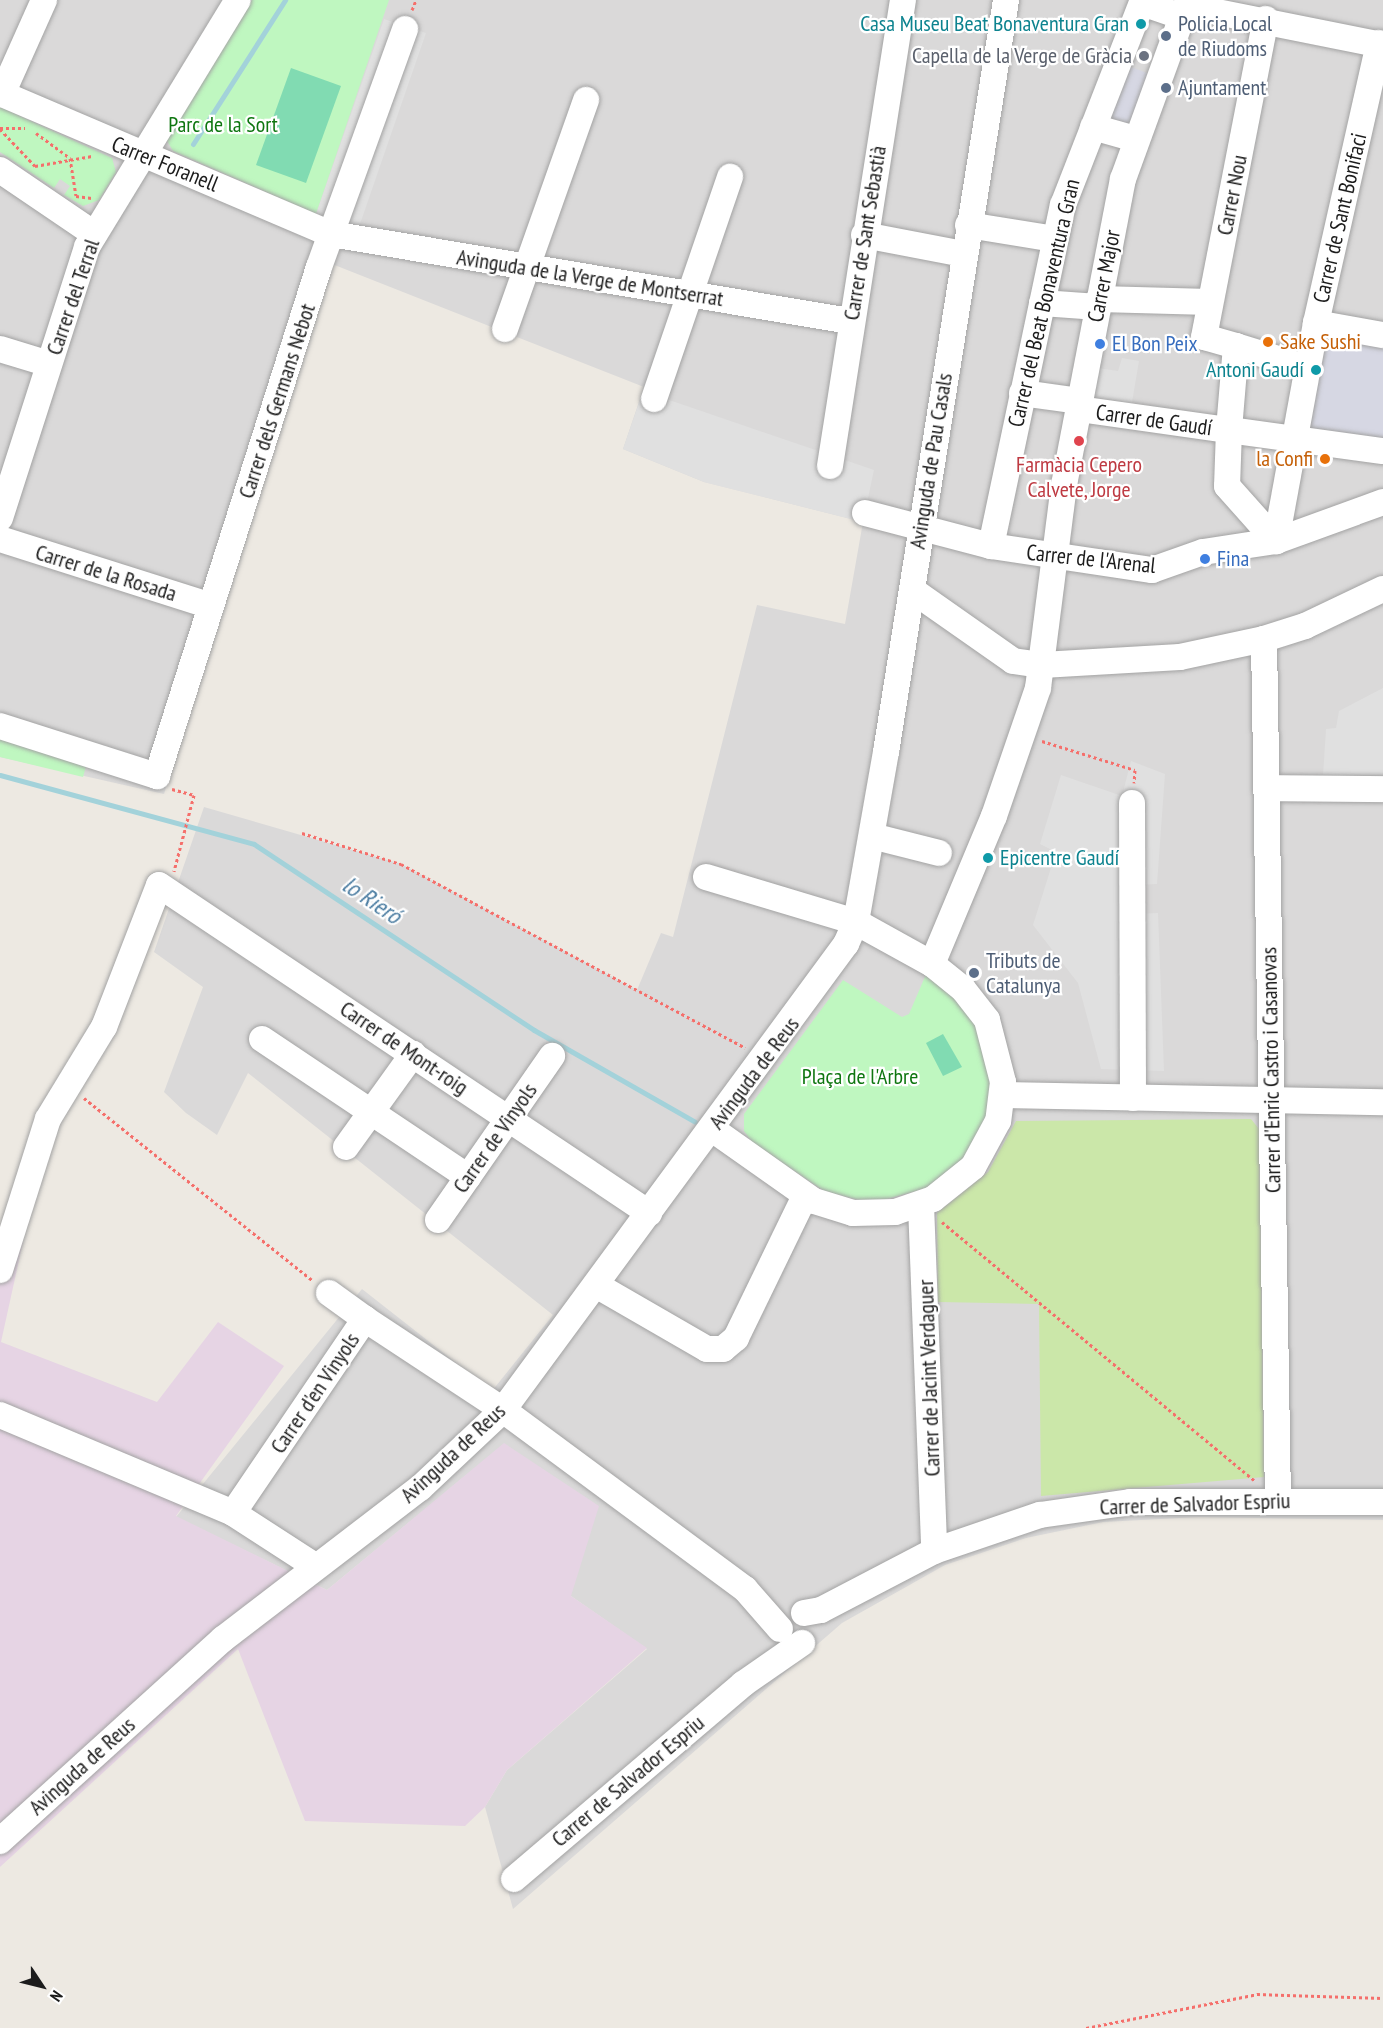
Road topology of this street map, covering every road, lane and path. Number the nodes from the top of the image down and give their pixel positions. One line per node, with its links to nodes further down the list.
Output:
1 (44, 0): 12 (street)
2 (238, 0): 17 (street, Carrer del Terral)
3 (903, 0): 26 (street, Carrer de Sant Sebastià)
4 (1006, 0): 23 (street, Avinguda de Pau Casals)
5 (1143, 2): 6 (street); 10 (street, Carrer del Beat Bonaventura Gran)
6 (1186, 8): 7 (street); 11 (street, Carrer Major)
7 (1266, 19): 9 (street); 31 (street, Carrer Nou)
8 (405, 29): 25 (street, Carrer dels Germans Nebot)
9 (1381, 44): 35 (street, Carrer de Sant Bonifaci)
10 (1122, 62): 11 (street); 14 (street, Carrer del Beat Bonaventura Gran)
11 (1161, 75): 16 (street, Carrer Major)
12 (1, 93): 17 (street, Carrer Foranell)
13 (586, 100): 29 (street)
14 (1093, 127): 16 (street); 27 (street, Carrer del Beat Bonaventura Gran)
15 (0, 129): 19 (path); 19 (path)
16 (1135, 139): 33 (street, Carrer Major)
17 (143, 153): 24 (street, Carrer del Terral); 25 (street, Carrer Foranell)
18 (99, 156): 19 (path)
19 (70, 158): 22 (path)
20 (0, 170): 24 (street)
21 (730, 177): 30 (street)
22 (102, 190)
23 (968, 225): 27 (street); 28 (street, Avinguda de Pau Casals)
24 (94, 234): 40 (street, Carrer del Terral)
25 (331, 234): 29 (street, Avinguda de la Verge de Montserrat); 59 (street, Carrer dels Germans Nebot)
26 (864, 236): 28 (street); 34 (street, Carrer de Sant Sebastià)
27 (1054, 239): 32 (street, Carrer del Beat Bonaventura Gran)
28 (963, 254): 52 (street, Avinguda de Pau Casals)
29 (527, 267): 30 (street, Avinguda de la Verge de Montserrat); 36 (street)
30 (690, 294): 34 (street, Avinguda de la Verge de Montserrat); 43 (street)
31 (1210, 302): 33 (street); 38 (street, Carrer Nou)
32 (1042, 303): 33 (street); 42 (street, Carrer del Beat Bonaventura Gran)
33 (1099, 303): 44 (street, Carrer Major)
34 (850, 321): 48 (street, Carrer de Sant Sebastià)
35 (1316, 323): 37 (street); 41 (street, Carrer de Sant Bonifaci)
36 (505, 329)
37 (1383, 335)
38 (1236, 346): 41 (street); 45 (street)
39 (0, 349): 40 (street)
40 (49, 364): 51 (street, Carrer del Terral)
41 (1307, 368): 46 (street, Carrer de Sant Bonifaci)
42 (1022, 393): 44 (street, Carrer de Gaudí); 55 (street, Carrer del Beat Bonaventura Gran)
43 (654, 399)
44 (1079, 405): 45 (street, Carrer de Gaudí); 56 (street, Carrer Major)
45 (1229, 430): 46 (street, Carrer de Gaudí); 54 (street)
46 (1293, 440): 47 (street, Carrer de Gaudí); 54 (street, Carrer de Sant Bonifaci)
47 (1383, 451)
48 (830, 466)
49 (1383, 502): 54 (street, Carrer de l'Arenal)
50 (865, 513): 52 (street, Carrer de l'Arenal)
51 (0, 518)
52 (920, 530): 55 (street, Carrer de l'Arenal); 58 (street, Avinguda de Pau Casals)
53 (0, 540): 59 (street, Carrer de la Rosada)
54 (1276, 541): 56 (street, Carrer de l'Arenal)
55 (991, 546): 56 (street, Carrer de l'Arenal)
56 (1059, 558): 61 (street)
57 (1383, 589): 60 (street)
58 (912, 590): 61 (street); 69 (street, Avinguda de Pau Casals)
59 (211, 606): 64 (street, Carrer dels Germans Nebot)
60 (1264, 639): 61 (street); 65 (street, Carrer d'Enric Castro i Casanovas)
61 (1042, 665): 63 (street)
62 (0, 726): 64 (street)
63 (1023, 736): 67 (path); 74 (street)
64 (157, 776): 72 (path)
65 (1266, 788): 66 (street); 82 (street, Carrer d'Enric Castro i Casanovas)
66 (1383, 789)
67 (1132, 803): 81 (street)
68 (302, 833): 78 (path)
69 (872, 836): 70 (street); 73 (street, Avinguda de Pau Casals)
70 (939, 853)
71 (706, 877): 73 (street)
72 (159, 885): 76 (street, Carrer de Mont-roig); 79 (street)
73 (856, 922): 74 (street); 78 (street, Avinguda de Reus)
74 (932, 964): 80 (street)
75 (262, 1039): 84 (street)
76 (413, 1054): 84 (street); 85 (street, Carrer de Mont-roig)
77 (552, 1056): 85 (street, Carrer de Vinyols)
78 (765, 1059): 86 (street, Avinguda de Reus)
79 (68, 1086): 93 (street); 95 (path)
80 (1002, 1095): 81 (street); 90 (street)
81 (1133, 1098): 82 (street)
82 (1271, 1101): 83 (street); 99 (street, Carrer d'Enric Castro i Casanovas)
83 (1383, 1101)
84 (372, 1112): 87 (street); 88 (street)
85 (509, 1119): 88 (street, Carrer de Vinyols); 91 (street, Carrer de Mont-roig)
86 (712, 1129): 89 (street); 91 (street, Avinguda de Reus)
87 (346, 1147)
88 (468, 1177): 92 (street, Carrer de Vinyols)
89 (805, 1196): 90 (street); 94 (street)
90 (921, 1205): 99 (path); 102 (street, Carrer de Jacint Verdaguer)
91 (649, 1213): 94 (street, Avinguda de Reus)
92 (438, 1220)
93 (0, 1270)
94 (596, 1285): 97 (street, Avinguda de Reus)
95 (329, 1293): 96 (street)
96 (365, 1319): 97 (street, Carrer d'en Vinyols); 101 (street, Carrer d'en Vinyols)
97 (503, 1410): 103 (street, Avinguda de Reus); 104 (street, Carrer d'en Vinyols)
98 (0, 1415): 101 (street)
99 (1278, 1500): 100 (street, Carrer de Salvador Espriu); 102 (street, Carrer de Salvador Espriu)
100 (1383, 1502)
101 (232, 1513): 103 (street)
102 (934, 1551): 104 (street, Carrer de Salvador Espriu)
103 (315, 1566): 105 (street, Avinguda de Reus)
104 (795, 1628): 106 (street, Carrer de Salvador Espriu)
105 (0, 1841)
106 (514, 1879)
107 (1383, 1998): 108 (path)
108 (1086, 2028)

